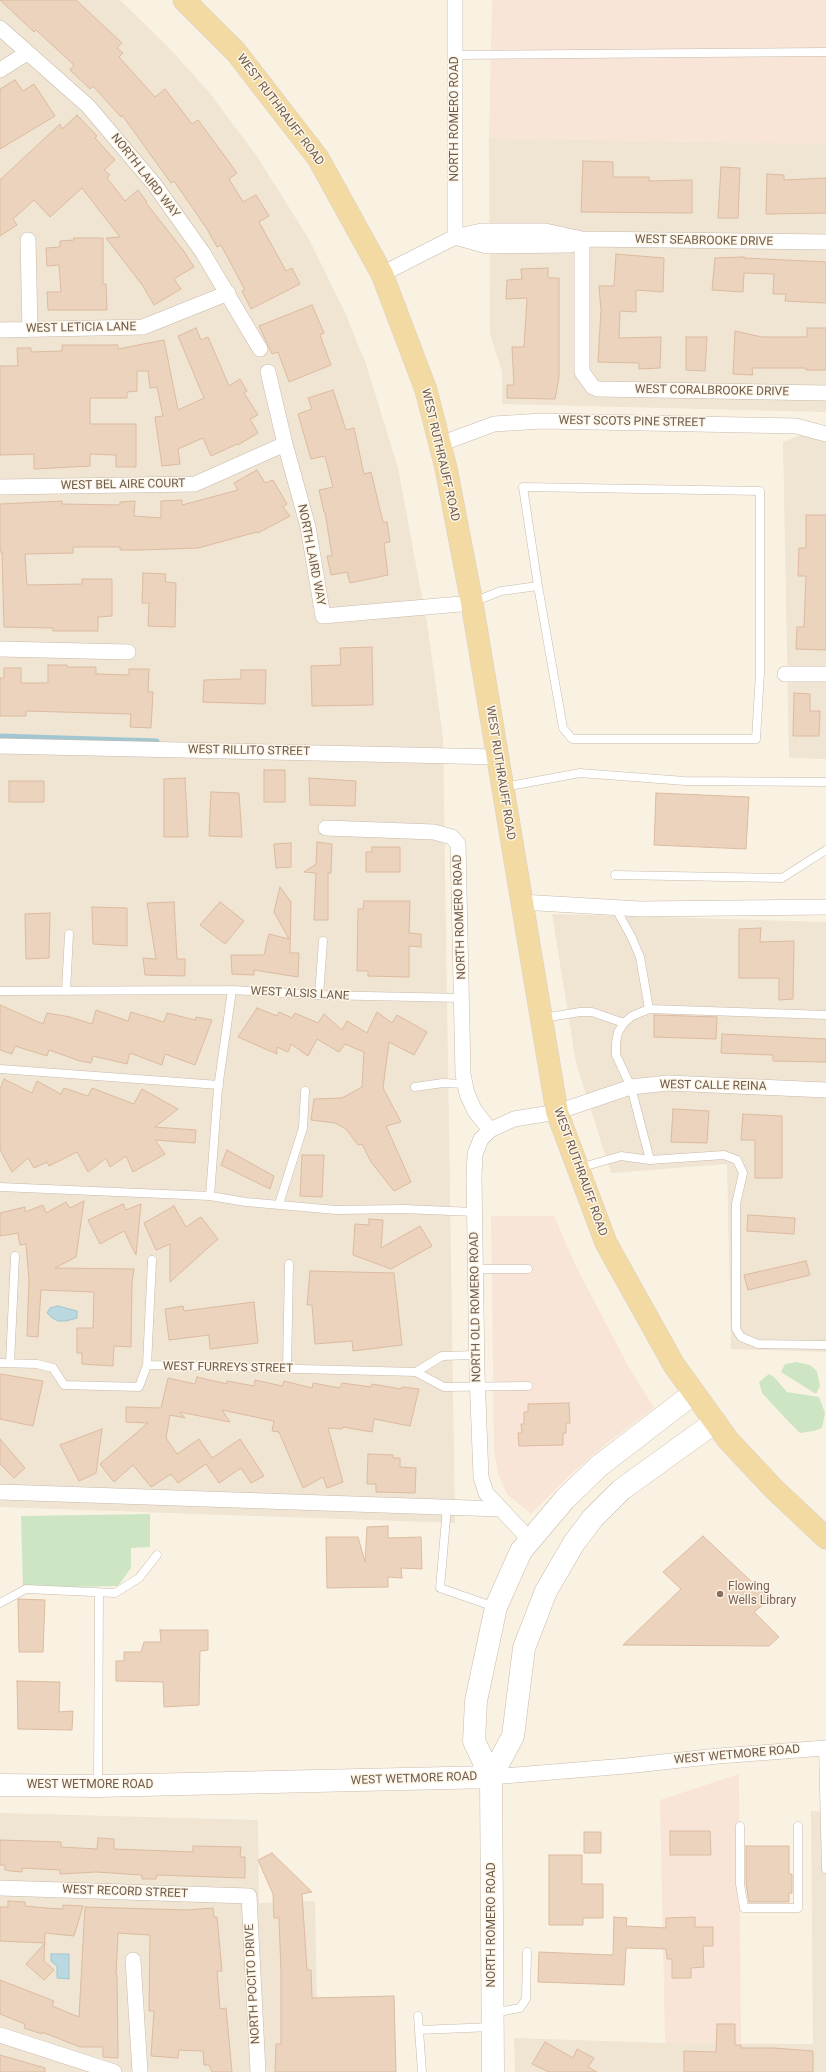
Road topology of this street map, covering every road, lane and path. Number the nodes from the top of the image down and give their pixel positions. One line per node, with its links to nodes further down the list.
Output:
1 (184, 0): 12 (main road, WEST RUTHRAUFF ROAD)
2 (455, 0): 6 (street, NORTH ROMERO ROAD)
3 (0, 28): 5 (street, NORTH LAIRD WAY)
4 (826, 52): 6 (lane)
5 (27, 53): 7 (street); 13 (street, NORTH LAIRD WAY)
6 (455, 55): 8 (street, NORTH ROMERO ROAD)
7 (0, 70)
8 (455, 237): 9 (street, WEST SEABROOKE DRIVE); 12 (street)
9 (582, 239): 11 (street, WEST SEABROOKE DRIVE); 18 (street, WEST CORALBROOKE DRIVE)
10 (28, 240): 15 (street)
11 (826, 242)
12 (382, 274): 21 (main road, WEST RUTHRAUFF ROAD)
13 (228, 293): 15 (street, WEST LETICIA LANE); 16 (street, NORTH LAIRD WAY)
14 (0, 330): 15 (street, WEST LETICIA LANE)
15 (30, 330)
16 (260, 349)
17 (268, 372): 20 (street, NORTH LAIRD WAY)
18 (826, 393)
19 (826, 434): 21 (street, WEST SCOTS PINE STREET)
20 (285, 444): 22 (street, WEST BEL AIRE COURT); 24 (street, NORTH LAIRD WAY)
21 (440, 444): 24 (main road, WEST RUTHRAUFF ROAD)
22 (0, 487)
23 (538, 586): 23 (lane); 24 (lane)
24 (472, 602): 30 (main road, WEST RUTHRAUFF ROAD)
25 (0, 648): 26 (street)
26 (128, 652)
27 (785, 674): 28 (street)
28 (826, 674)
29 (0, 746): 30 (street, WEST RILLITO STREET)
30 (498, 757): 32 (main road, WEST RUTHRAUFF ROAD)
31 (826, 782): 32 (lane)
32 (502, 788): 36 (main road, WEST RUTHRAUFF ROAD)
33 (326, 828): 45 (street, NORTH ROMERO ROAD)
34 (826, 850): 35 (lane)
35 (615, 875)
36 (521, 902): 38 (street); 48 (main road, WEST RUTHRAUFF ROAD)
37 (826, 907): 38 (street)
38 (614, 908): 46 (lane)
39 (69, 934): 43 (lane)
40 (323, 941): 44 (lane)
41 (232, 990): 43 (lane, WEST ALSIS LANE); 44 (lane, WEST ALSIS LANE); 52 (lane)
42 (0, 991): 43 (lane, WEST ALSIS LANE)
43 (66, 991)
44 (319, 995): 45 (lane, WEST ALSIS LANE)
45 (462, 998): 51 (street)
46 (648, 1009): 47 (lane); 49 (lane)
47 (826, 1015)
48 (541, 1018): 49 (lane); 57 (main road, WEST RUTHRAUFF ROAD)
49 (624, 1023): 54 (lane)
50 (0, 1069): 52 (lane)
51 (465, 1084): 53 (lane); 58 (street)
52 (219, 1085): 62 (lane)
53 (414, 1087)
54 (631, 1087): 55 (street, WEST CALLE REINA); 57 (street, WEST CALLE REINA); 59 (lane)
55 (826, 1090)
56 (305, 1091): 63 (lane)
57 (557, 1112): 58 (street, NORTH OLD ROMERO ROAD); 60 (main road, WEST RUTHRAUFF ROAD)
58 (490, 1130): 64 (street, NORTH OLD ROMERO ROAD)
59 (650, 1160): 60 (lane); 70 (lane)
60 (578, 1168): 79 (main road, WEST RUTHRAUFF ROAD)
61 (0, 1187): 62 (lane)
62 (210, 1196): 63 (lane)
63 (279, 1204): 64 (lane)
64 (475, 1212): 68 (street, NORTH OLD ROMERO ROAD)
65 (15, 1256): 73 (lane)
66 (152, 1260): 74 (lane)
67 (289, 1264): 75 (lane)
68 (475, 1269): 69 (lane); 71 (street, NORTH OLD ROMERO ROAD)
69 (528, 1270)
70 (826, 1345)
71 (476, 1356): 76 (lane); 77 (street, NORTH OLD ROMERO ROAD)
72 (0, 1363): 73 (lane, WEST FURREYS STREET)
73 (10, 1363): 74 (lane, WEST FURREYS STREET)
74 (147, 1366): 75 (lane, WEST FURREYS STREET)
75 (287, 1369): 76 (lane, WEST FURREYS STREET)
76 (416, 1372): 77 (lane)
77 (477, 1386): 78 (lane); 83 (street, NORTH OLD ROMERO ROAD)
78 (528, 1386)
79 (694, 1393): 80 (main road, WEST RUTHRAUFF ROAD); 85 (street, NORTH ROMERO ROAD)
80 (715, 1422): 84 (main road, WEST RUTHRAUFF ROAD); 91 (street, NORTH ROMERO ROAD)
81 (0, 1492): 82 (street)
82 (447, 1507): 83 (street); 89 (lane)
83 (500, 1508): 85 (street, NORTH OLD ROMERO ROAD)
84 (826, 1538)
85 (530, 1540): 89 (street, NORTH ROMERO ROAD)
86 (157, 1555): 87 (lane)
87 (98, 1592): 88 (lane); 93 (lane)
88 (0, 1603)
89 (496, 1607): 91 (street, NORTH ROMERO ROAD)
90 (824, 1748): 91 (street, WEST WETMORE ROAD); 96 (lane)
91 (491, 1777): 93 (street, WEST WETMORE ROAD); 102 (street, NORTH ROMERO ROAD)
92 (0, 1785): 93 (street, WEST WETMORE ROAD)
93 (98, 1786)
94 (740, 1826): 95 (lane)
95 (798, 1826)
96 (826, 1869)
97 (0, 1888): 98 (street, WEST RECORD STREET)
98 (249, 1896): 107 (street, NORTH POCITO DRIVE)
99 (527, 1952): 102 (lane)
100 (133, 1960): 106 (street)
101 (418, 2016): 103 (lane)
102 (492, 2020): 103 (lane); 109 (street, NORTH ROMERO ROAD)
103 (419, 2030): 108 (lane)
104 (0, 2035): 105 (street)
105 (114, 2072)
106 (140, 2072)
107 (258, 2072)
108 (422, 2072)
109 (492, 2072)

